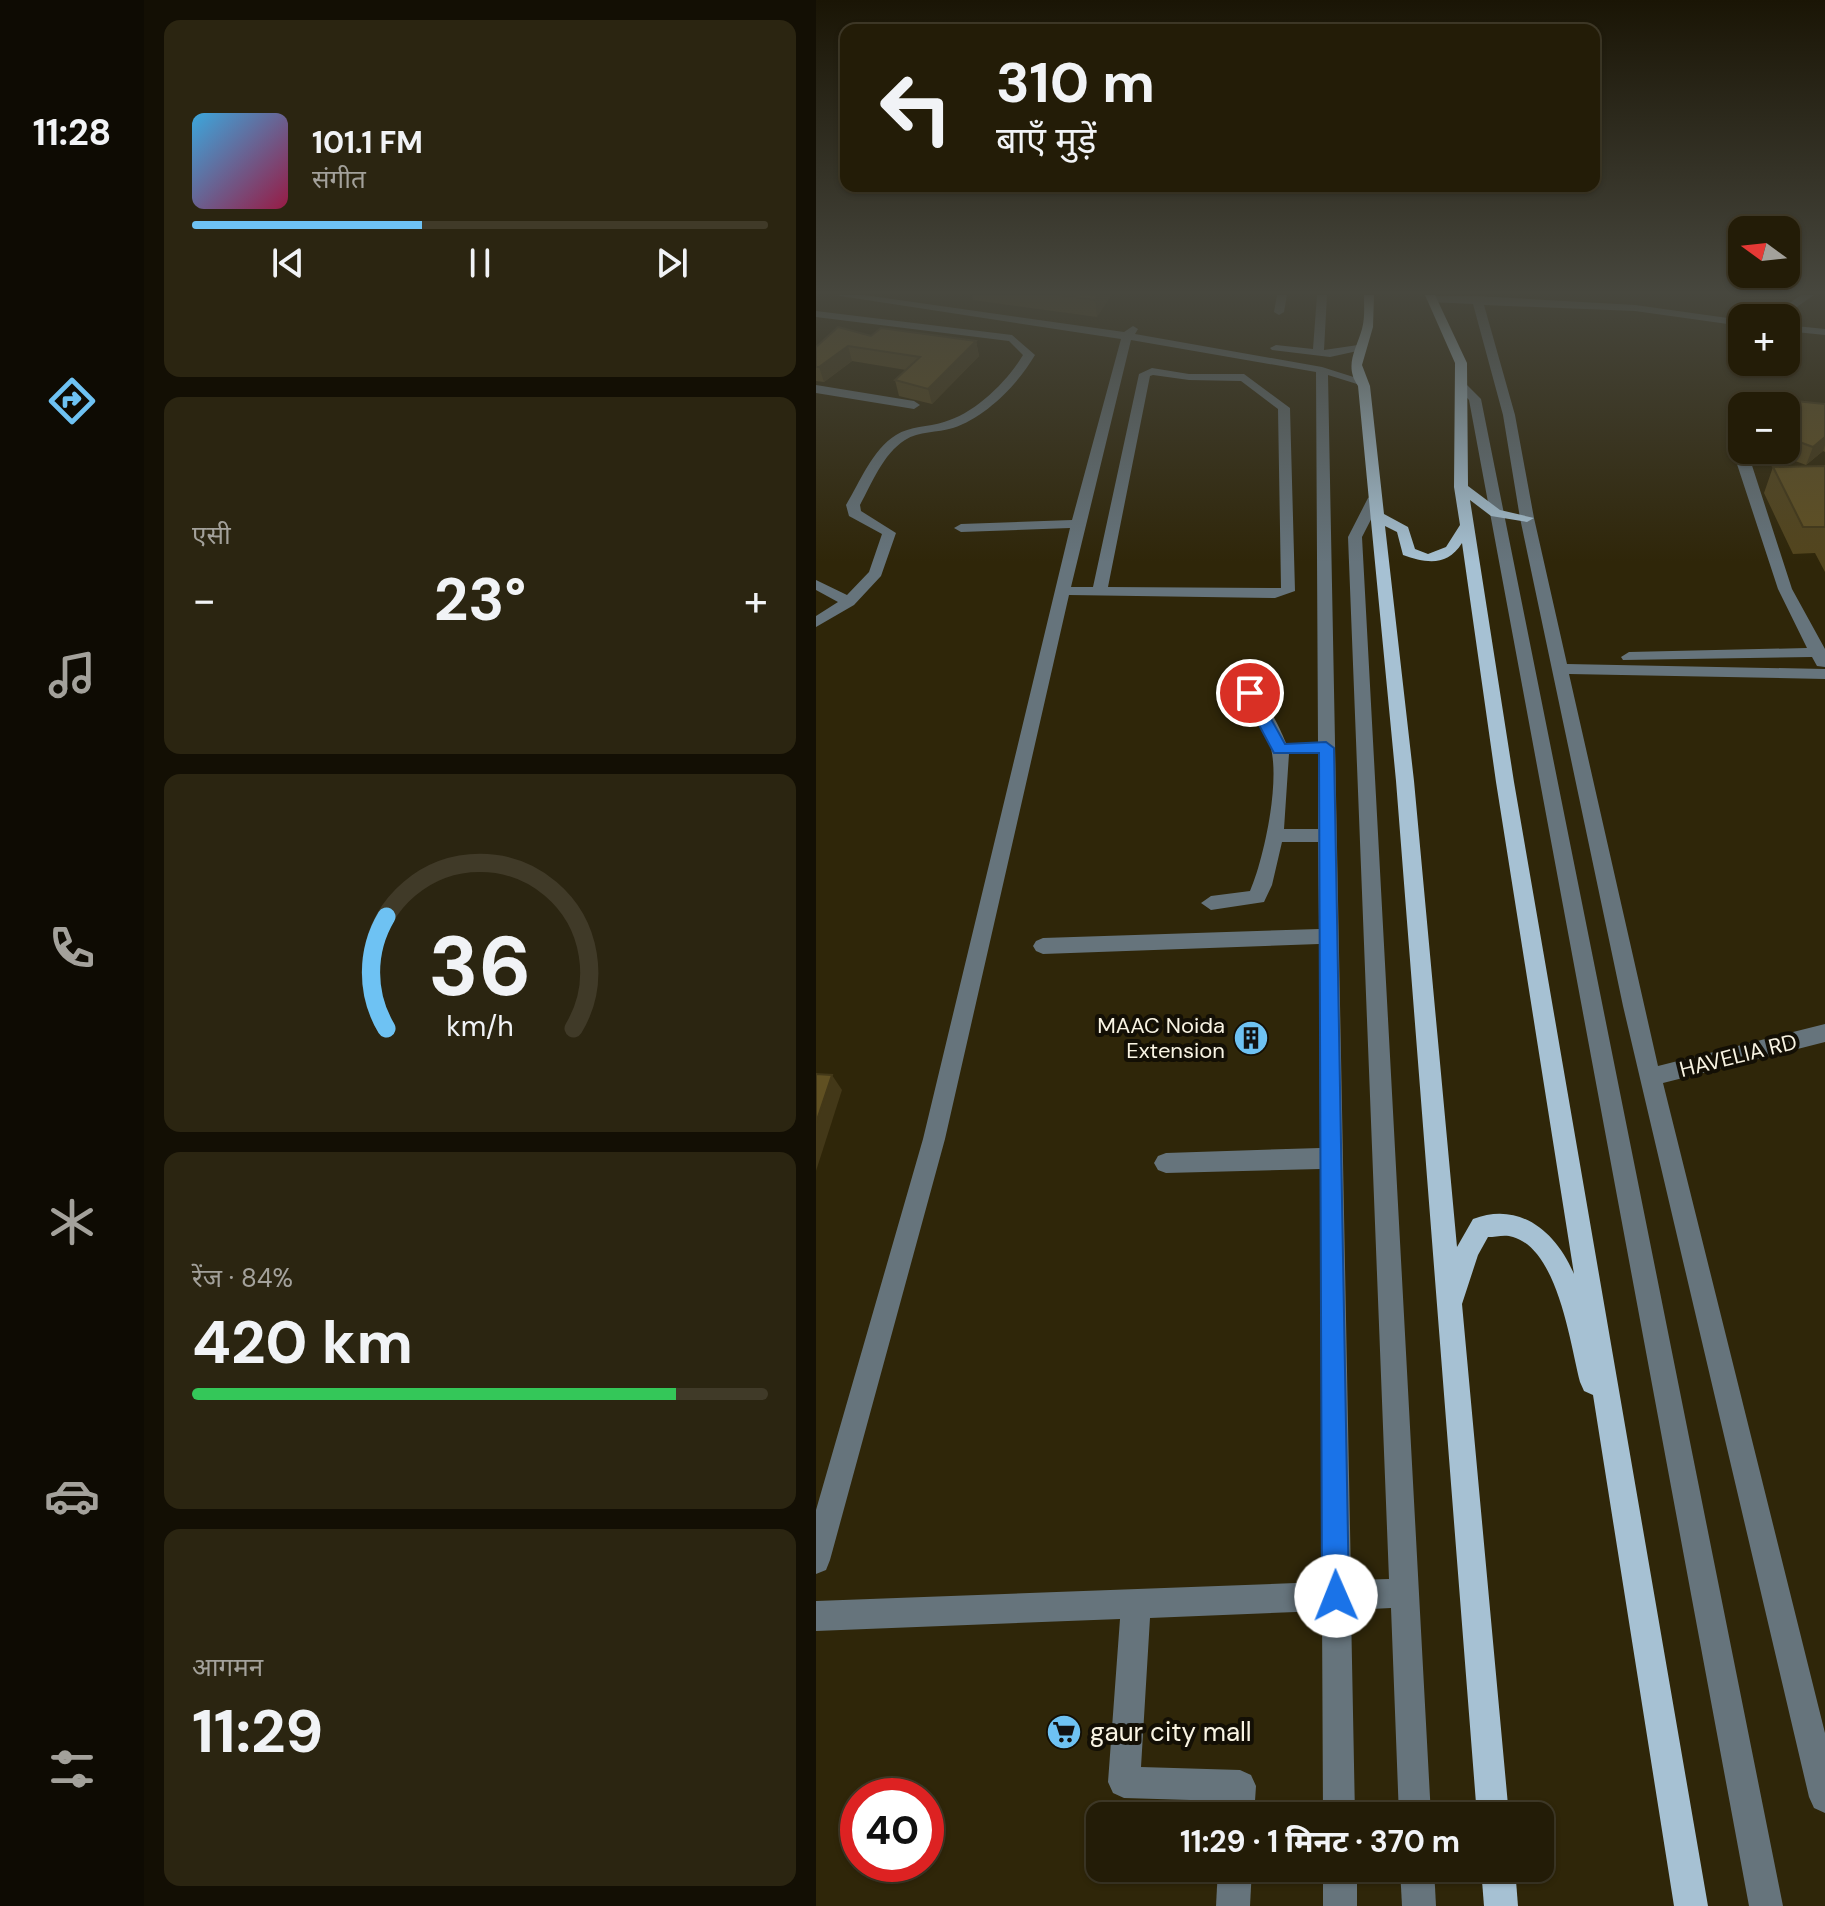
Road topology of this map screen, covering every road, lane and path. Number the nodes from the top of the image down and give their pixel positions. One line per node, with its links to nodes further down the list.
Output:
1 (1003, 384): 24 (street)
2 (1116, 384): 17 (street)
3 (1145, 384): 23 (street)
4 (1252, 384): 20 (street)
5 (1318, 384): 20 (street)
6 (1362, 384): 14 (main road)
7 (1459, 384): 9 (main road)
8 (1500, 384): 16 (street)
9 (1459, 388): 13 (main road); 15 (street)
10 (816, 389): 11 (street)
11 (914, 405)
12 (1743, 464): 26 (street)
13 (1461, 487): 15 (main road); 18 (main road)
14 (1376, 507): 18 (main road); 41 (main road); 44 (street)
15 (1496, 513): 16 (main road); 62 (street)
16 (1527, 518): 27 (street)
17 (1078, 524): 19 (street); 22 (street)
18 (1467, 524): 42 (main road)
19 (961, 528)
20 (1305, 536): 23 (street); 30 (street)
21 (816, 584): 24 (street)
22 (1064, 591): 23 (street); 43 (street)
23 (1100, 591)
24 (849, 602): 25 (street)
25 (816, 622)
26 (1822, 660): 27 (street)
27 (1558, 664): 28 (street); 38 (street)
28 (1825, 674)
29 (1240, 690): 31 (street)
30 (1326, 748): 31 (street); 32 (street)
31 (1280, 749): 33 (street)
32 (1327, 835): 33 (street); 35 (street)
33 (1275, 836): 34 (street)
34 (1211, 903)
35 (1328, 936): 36 (street); 39 (street)
36 (1043, 946)
37 (1825, 1033): 38 (street, HAVELIA RD)
38 (1650, 1077): 48 (street)
39 (1331, 1158): 40 (street); 45 (street)
40 (1166, 1163)
41 (1450, 1308): 42 (main road); 52 (main road)
42 (1615, 1457): 61 (main road)
43 (816, 1560)
44 (1405, 1593): 45 (street); 51 (street)
45 (1336, 1596): 46 (street); 50 (street)
46 (1136, 1603): 47 (street); 49 (street)
47 (816, 1616)
48 (1825, 1797)
49 (1239, 1802)
50 (1339, 1802)
51 (1414, 1802)
52 (1492, 1802)
53 (1234, 1882): 57 (street)
54 (1340, 1882): 58 (street)
55 (1418, 1882): 59 (street)
56 (1499, 1882): 60 (main road)
57 (1233, 1906)
58 (1340, 1906)
59 (1419, 1906)
60 (1501, 1906)
61 (1691, 1906)
62 (1766, 1906)

